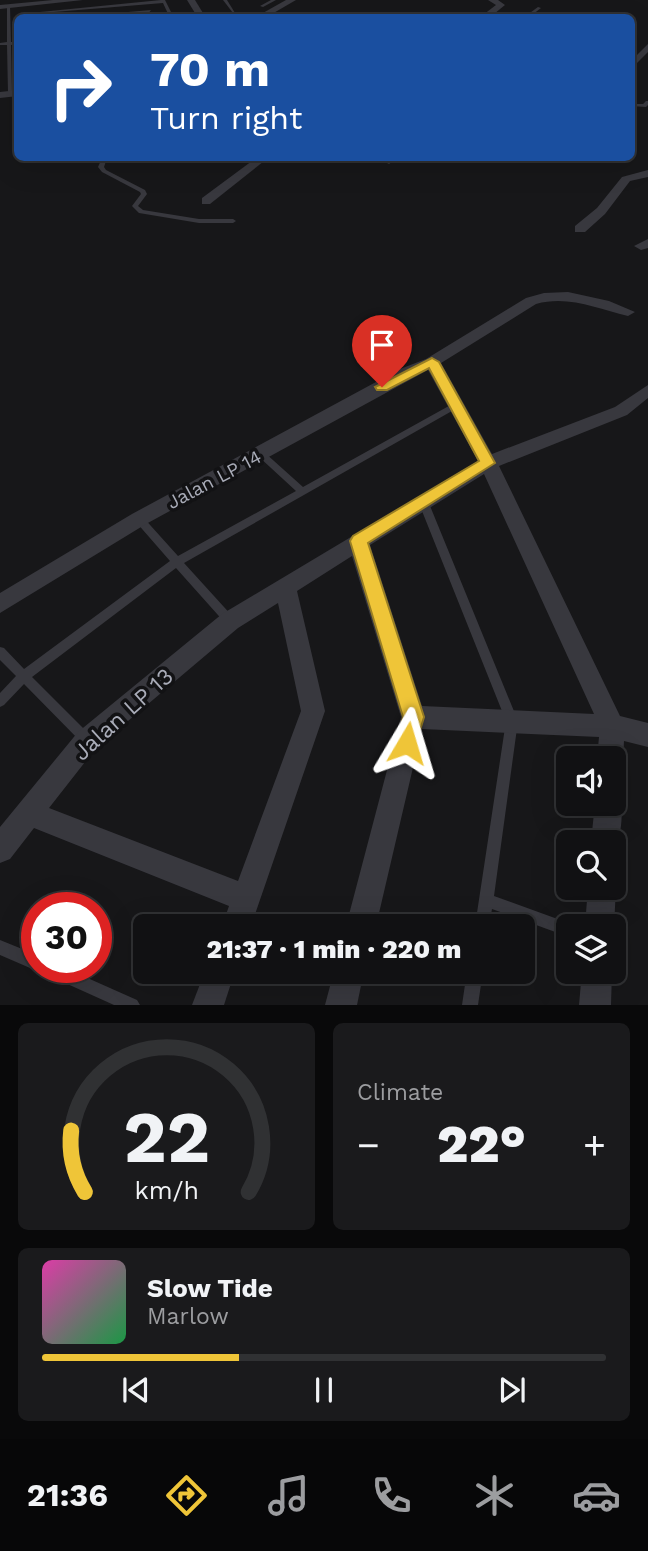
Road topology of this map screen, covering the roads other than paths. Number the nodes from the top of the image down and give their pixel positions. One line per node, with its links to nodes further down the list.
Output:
1 (79, 0): 9 (street)
2 (225, 0): 11 (lane)
3 (274, 0): 12 (lane)
4 (292, 0): 12 (street)
5 (492, 0): 14 (street)
6 (164, 1): 9 (lane)
7 (4, 7): 9 (street); 18 (lane)
8 (539, 8): 15 (lane)
9 (42, 11)
10 (148, 12): 13 (street)
11 (234, 12)
12 (261, 13)
13 (126, 14)
14 (489, 14)
15 (531, 14)
16 (14, 43): 18 (lane)
17 (0, 44): 18 (lane)
18 (8, 44): 21 (lane)
19 (648, 47): 20 (street)
20 (635, 62)
21 (9, 94)
22 (103, 161): 26 (lane)
23 (258, 161): 25 (street)
24 (648, 173): 27 (street)
25 (206, 201)
26 (233, 221)
27 (580, 229)
28 (628, 312): 29 (street, Jalan LP 14)
29 (432, 362): 31 (street); 32 (street, Jalan LP 14)
30 (648, 390): 33 (street, Jalan LP 13)
31 (456, 405): 33 (street); 34 (lane)
32 (261, 454): 34 (lane); 36 (street, Jalan LP 14)
33 (488, 463): 35 (street, Jalan LP 13); 47 (street)
34 (303, 491): 38 (lane)
35 (423, 500): 37 (street, Jalan LP 13); 46 (lane)
36 (139, 519): 38 (lane); 40 (street, Jalan LP 14)
37 (358, 541): 39 (street, Jalan LP 13); 45 (street)
38 (177, 562): 41 (lane); 43 (lane)
39 (285, 586): 41 (street, Jalan LP 13); 53 (street)
40 (0, 604)
41 (230, 621): 49 (street, Jalan LP 13)
42 (0, 652): 43 (lane)
43 (24, 676): 44 (lane); 49 (lane)
44 (0, 701)
45 (414, 717): 46 (street); 56 (street)
46 (512, 721): 47 (street); 54 (lane)
47 (612, 726): 48 (street); 50 (street)
48 (648, 736)
49 (88, 740): 51 (street, Jalan LP 13)
50 (611, 746)
51 (29, 813): 52 (street, Jalan LP 13); 53 (street)
52 (0, 849)
53 (246, 898): 55 (street)
54 (486, 900): 57 (lane); 58 (lane)
55 (240, 914)
56 (364, 914)
57 (484, 914)
58 (556, 925)
59 (0, 947): 60 (lane)
60 (21, 956)
61 (82, 983): 66 (lane)
62 (215, 984): 67 (street)
63 (346, 984): 68 (street)
64 (473, 984): 69 (lane)
65 (596, 984): 70 (street)
66 (132, 1005)
67 (208, 1005)
68 (341, 1005)
69 (470, 1005)
70 (595, 1005)

